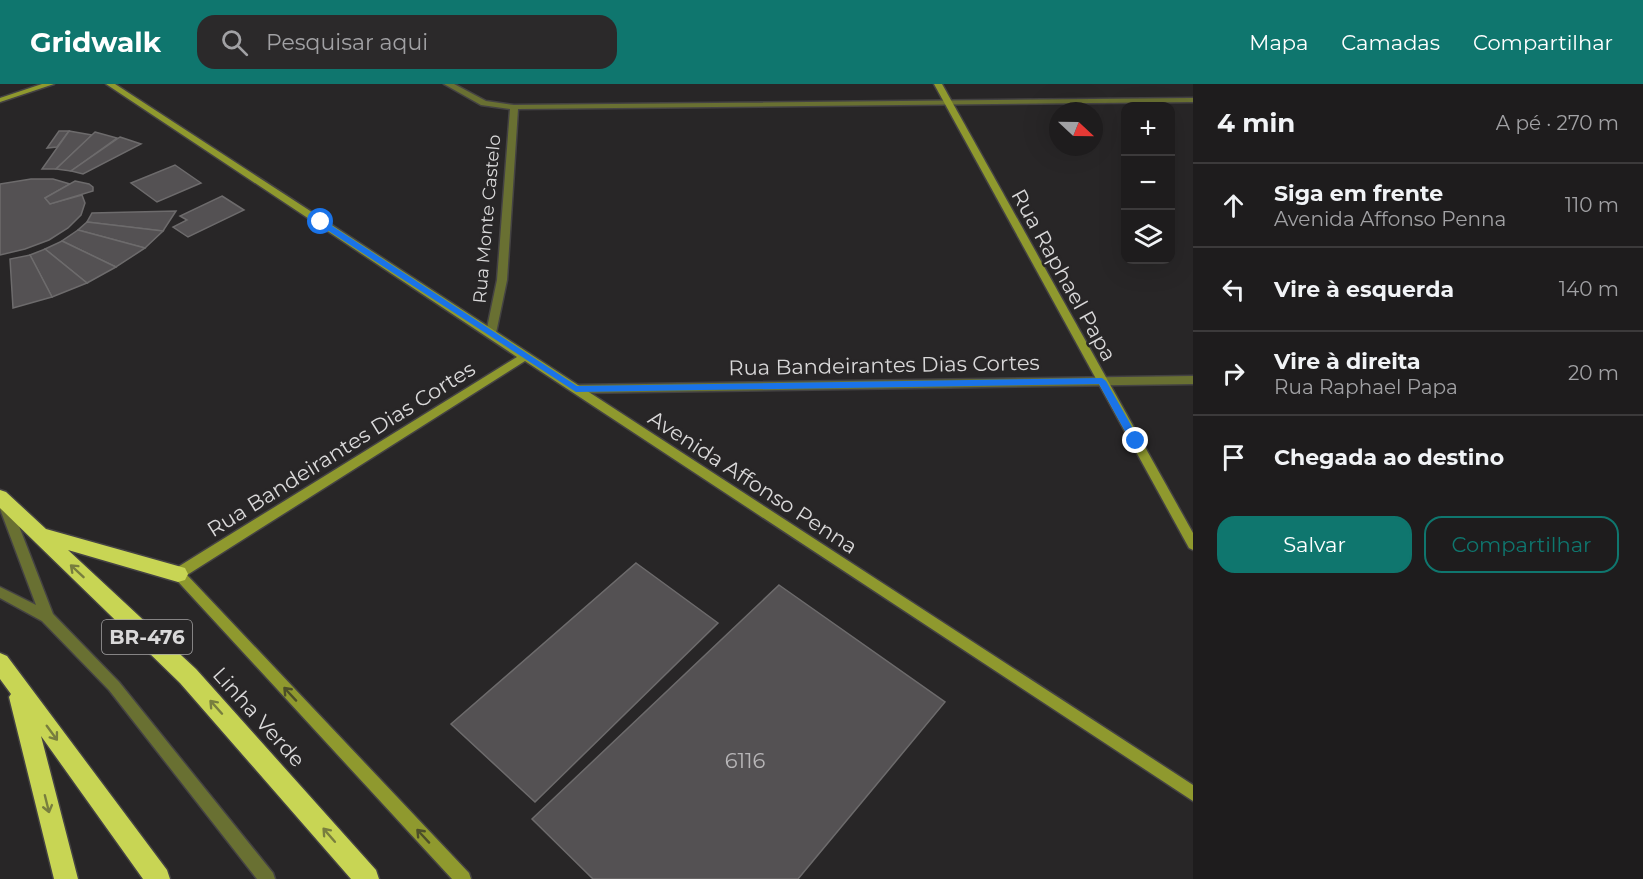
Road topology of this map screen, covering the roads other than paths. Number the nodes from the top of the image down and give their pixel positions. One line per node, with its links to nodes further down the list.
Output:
1 (50, 84): 5 (main road)
2 (110, 84): 9 (main road, Avenida Affonso Penna)
3 (448, 84): 8 (street)
4 (938, 84): 7 (main road, Rua Raphael Papa)
5 (0, 100)
6 (1193, 100): 7 (street)
7 (948, 102): 8 (street); 12 (main road, Rua Raphael Papa)
8 (514, 106): 9 (street, Rua Monte Castelo)
9 (491, 333): 10 (main road, Avenida Affonso Penna)
10 (526, 356): 13 (main road, Avenida Affonso Penna); 17 (main road, Rua Bandeirantes Dias Cortes)
11 (1193, 380): 12 (street, Rua Bandeirantes Dias Cortes)
12 (1102, 381): 13 (street, Rua Bandeirantes Dias Cortes); 16 (main road, Rua Raphael Papa)
13 (576, 389): 22 (main road, Avenida Affonso Penna)
14 (2, 499): 15 (highway, Linha Verde / BR-476); 19 (street)
15 (38, 534): 17 (highway); 26 (highway, Linha Verde / BR-476, one-way to 15)
16 (1193, 545)
17 (177, 574): 27 (main road, Linha Verde, one-way to 17)
18 (0, 592): 19 (street)
19 (47, 617): 25 (street)
20 (0, 662): 21 (highway)
21 (17, 686): 23 (highway, one-way to 23); 24 (highway, one-way to 24)
22 (1193, 794)
23 (66, 879)
24 (158, 879)
25 (267, 879)
26 (367, 879)
27 (463, 879)

